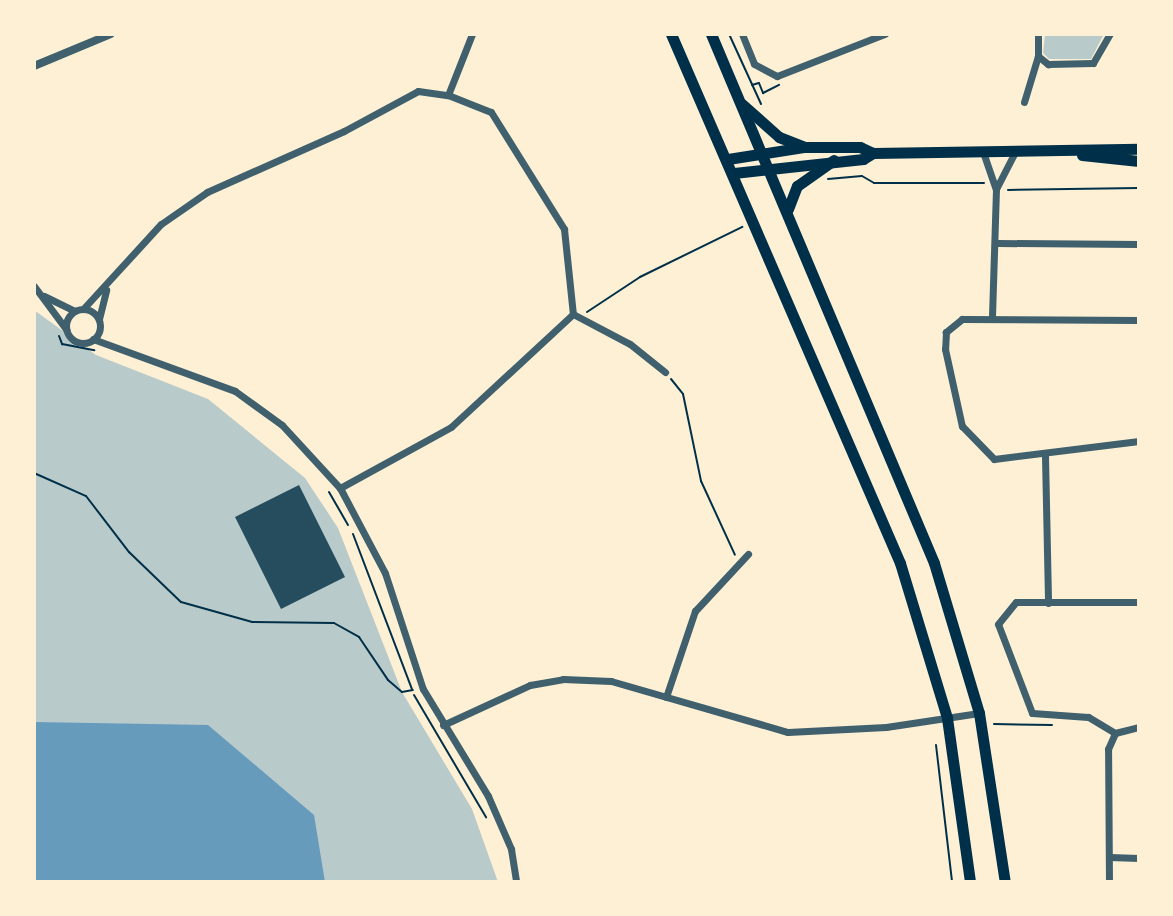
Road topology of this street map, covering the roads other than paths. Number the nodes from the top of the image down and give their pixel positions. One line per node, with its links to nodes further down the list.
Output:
1 (111, 34): 10 (street)
2 (472, 34): 11 (street)
3 (671, 34): 21 (main road)
4 (711, 34): 12 (main road)
5 (742, 34): 6 (street)
6 (885, 34)
7 (1038, 34): 9 (street)
8 (1110, 34): 9 (street)
9 (1038, 56): 13 (street)
10 (34, 66)
11 (448, 95): 31 (street); 34 (street)
12 (739, 101): 14 (main road); 20 (main road)
13 (1024, 102)
14 (805, 147): 19 (main road); 20 (main road)
15 (1139, 149): 18 (main road)
16 (983, 152): 17 (main road); 19 (main road); 26 (street)
17 (1015, 152): 18 (main road); 26 (street)
18 (1074, 152): 23 (main road)
19 (873, 153): 22 (main road)
20 (763, 154): 21 (main road); 24 (main road)
21 (728, 159): 25 (main road)
22 (834, 160): 24 (main road); 27 (main road)
23 (1139, 161)
24 (770, 169): 25 (main road); 27 (main road)
25 (734, 173): 50 (main road)
26 (996, 189): 28 (street)
27 (788, 213): 49 (main road)
28 (998, 243): 29 (street); 35 (street)
29 (1139, 244)
30 (34, 286): 32 (street)
31 (107, 288): 33 (street); 37 (street)
32 (42, 296): 33 (street); 38 (street)
33 (79, 310): 37 (street); 38 (street)
34 (576, 316): 41 (street); 44 (street)
35 (992, 318): 36 (street); 43 (street)
36 (1139, 320)
37 (99, 323): 39 (street); 40 (street)
38 (67, 331): 39 (street)
39 (93, 339): 40 (street)
40 (116, 346): 44 (street)
41 (665, 372)
42 (1139, 441): 43 (street)
43 (1045, 456): 47 (street)
44 (340, 488): 51 (street)
45 (748, 554): 48 (street)
46 (1139, 602): 47 (street)
47 (1048, 603): 53 (street)
48 (666, 697): 50 (street); 51 (street)
49 (979, 713): 50 (street); 58 (main road)
50 (947, 718): 57 (main road)
51 (443, 725): 56 (street)
52 (1139, 727): 53 (street)
53 (1115, 733): 54 (street)
54 (1109, 857): 55 (street); 59 (street)
55 (1139, 858)
56 (516, 882)
57 (970, 882)
58 (1005, 882)
59 (1109, 882)

